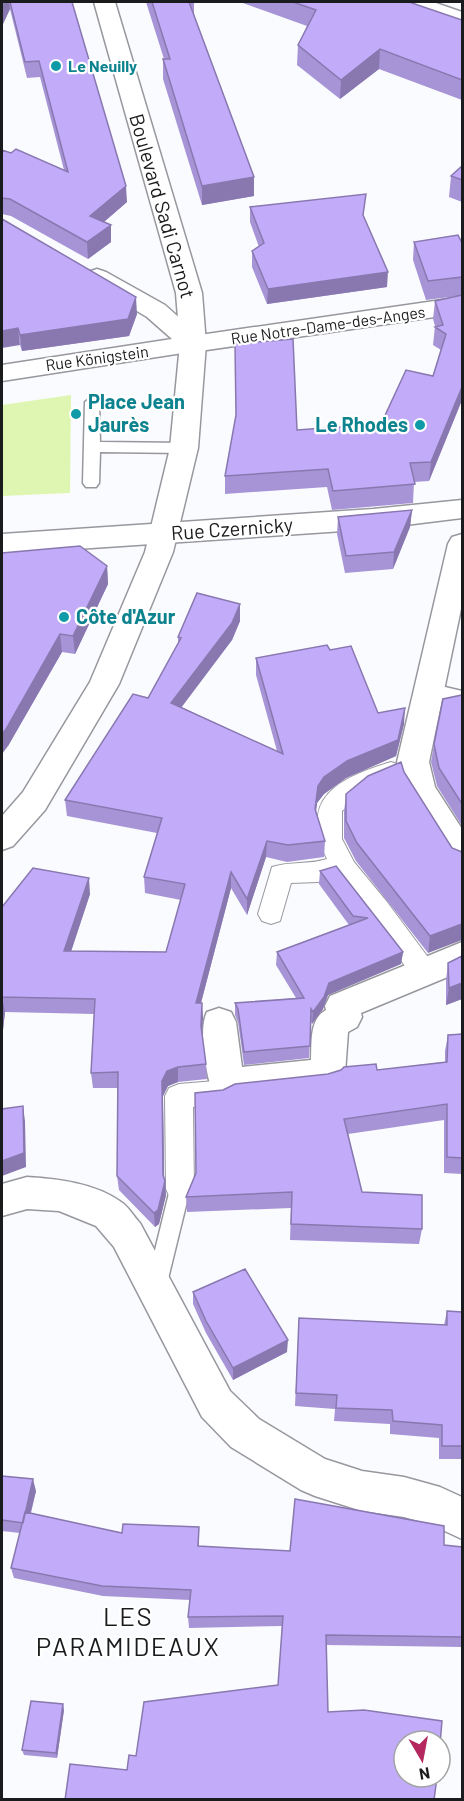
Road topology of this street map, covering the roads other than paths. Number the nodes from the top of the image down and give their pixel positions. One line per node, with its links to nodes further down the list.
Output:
1 (104, 2): 6 (street, Boulevard Sadi Carnot)
2 (414, 2): 3 (street)
3 (462, 19)
4 (74, 264): 6 (street)
5 (462, 305): 6 (street, Rue Notre-Dame-des-Anges)
6 (194, 344): 7 (street, Rue Königstein); 10 (street, Boulevard Sadi Carnot)
7 (2, 373)
8 (92, 402): 9 (lane)
9 (93, 447): 10 (lane); 11 (lane)
10 (184, 448): 13 (street, Boulevard Sadi Carnot)
11 (91, 483)
12 (462, 509): 13 (street, Rue Czernicky)
13 (164, 533): 14 (street, Rue Czernicky); 19 (street, Boulevard Sadi Carnot)
14 (2, 543)
15 (462, 544): 16 (street)
16 (428, 689): 17 (lane); 18 (street)
17 (462, 697)
18 (413, 762): 20 (street); 21 (street)
19 (2, 837)
20 (462, 855)
21 (341, 864): 22 (street); 24 (street)
22 (271, 914)
23 (462, 956): 24 (street)
24 (424, 972): 26 (street)
25 (219, 1022): 26 (street)
26 (227, 1084): 27 (street)
27 (180, 1190): 29 (lane)
28 (2, 1200): 29 (street)
29 (155, 1289): 30 (street)
30 (462, 1519)

